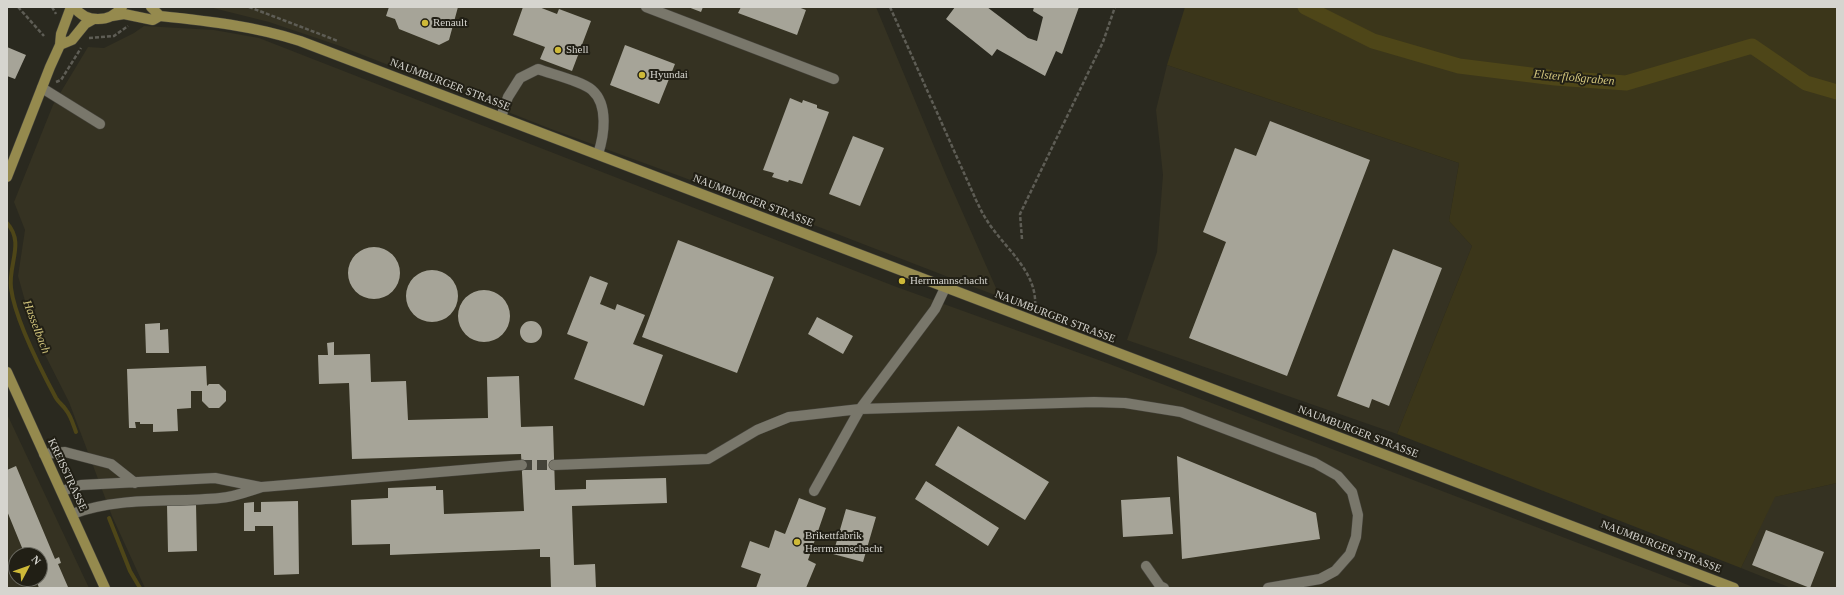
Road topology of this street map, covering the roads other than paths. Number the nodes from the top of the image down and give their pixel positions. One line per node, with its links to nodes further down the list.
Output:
1 (72, 7): 7 (main road); 8 (main road)
2 (122, 7): 5 (main road)
3 (151, 7): 6 (main road)
4 (646, 7): 9 (street)
5 (112, 16): 6 (main road, NAUMBURGER STRASSE); 7 (main road, NAUMBURGER STRASSE)
6 (160, 16): 11 (main road, NAUMBURGER STRASSE)
7 (94, 19): 8 (main road)
8 (60, 45): 10 (main road)
9 (834, 79)
10 (42, 88): 12 (street); 14 (main road)
11 (501, 117): 13 (main road, NAUMBURGER STRASSE); 13 (street)
12 (100, 124)
13 (598, 154): 15 (main road, NAUMBURGER STRASSE)
14 (7, 177)
15 (945, 288): 17 (street); 30 (main road, NAUMBURGER STRASSE)
16 (7, 372): 18 (main road, KREISSTRASSE)
17 (860, 409): 20 (street); 23 (street); 29 (street)
18 (44, 454): 21 (street); 24 (main road, KREISSTRASSE)
19 (522, 465): 22 (street)
20 (554, 465)
21 (135, 483): 22 (street); 24 (street)
22 (262, 487): 25 (street)
23 (814, 490)
24 (62, 491): 25 (main road, KREISSTRASSE)
25 (72, 514): 27 (main road, KREISSTRASSE)
26 (1146, 566): 28 (street)
27 (106, 588)
28 (1164, 588)
29 (1268, 588)
30 (1734, 588)

